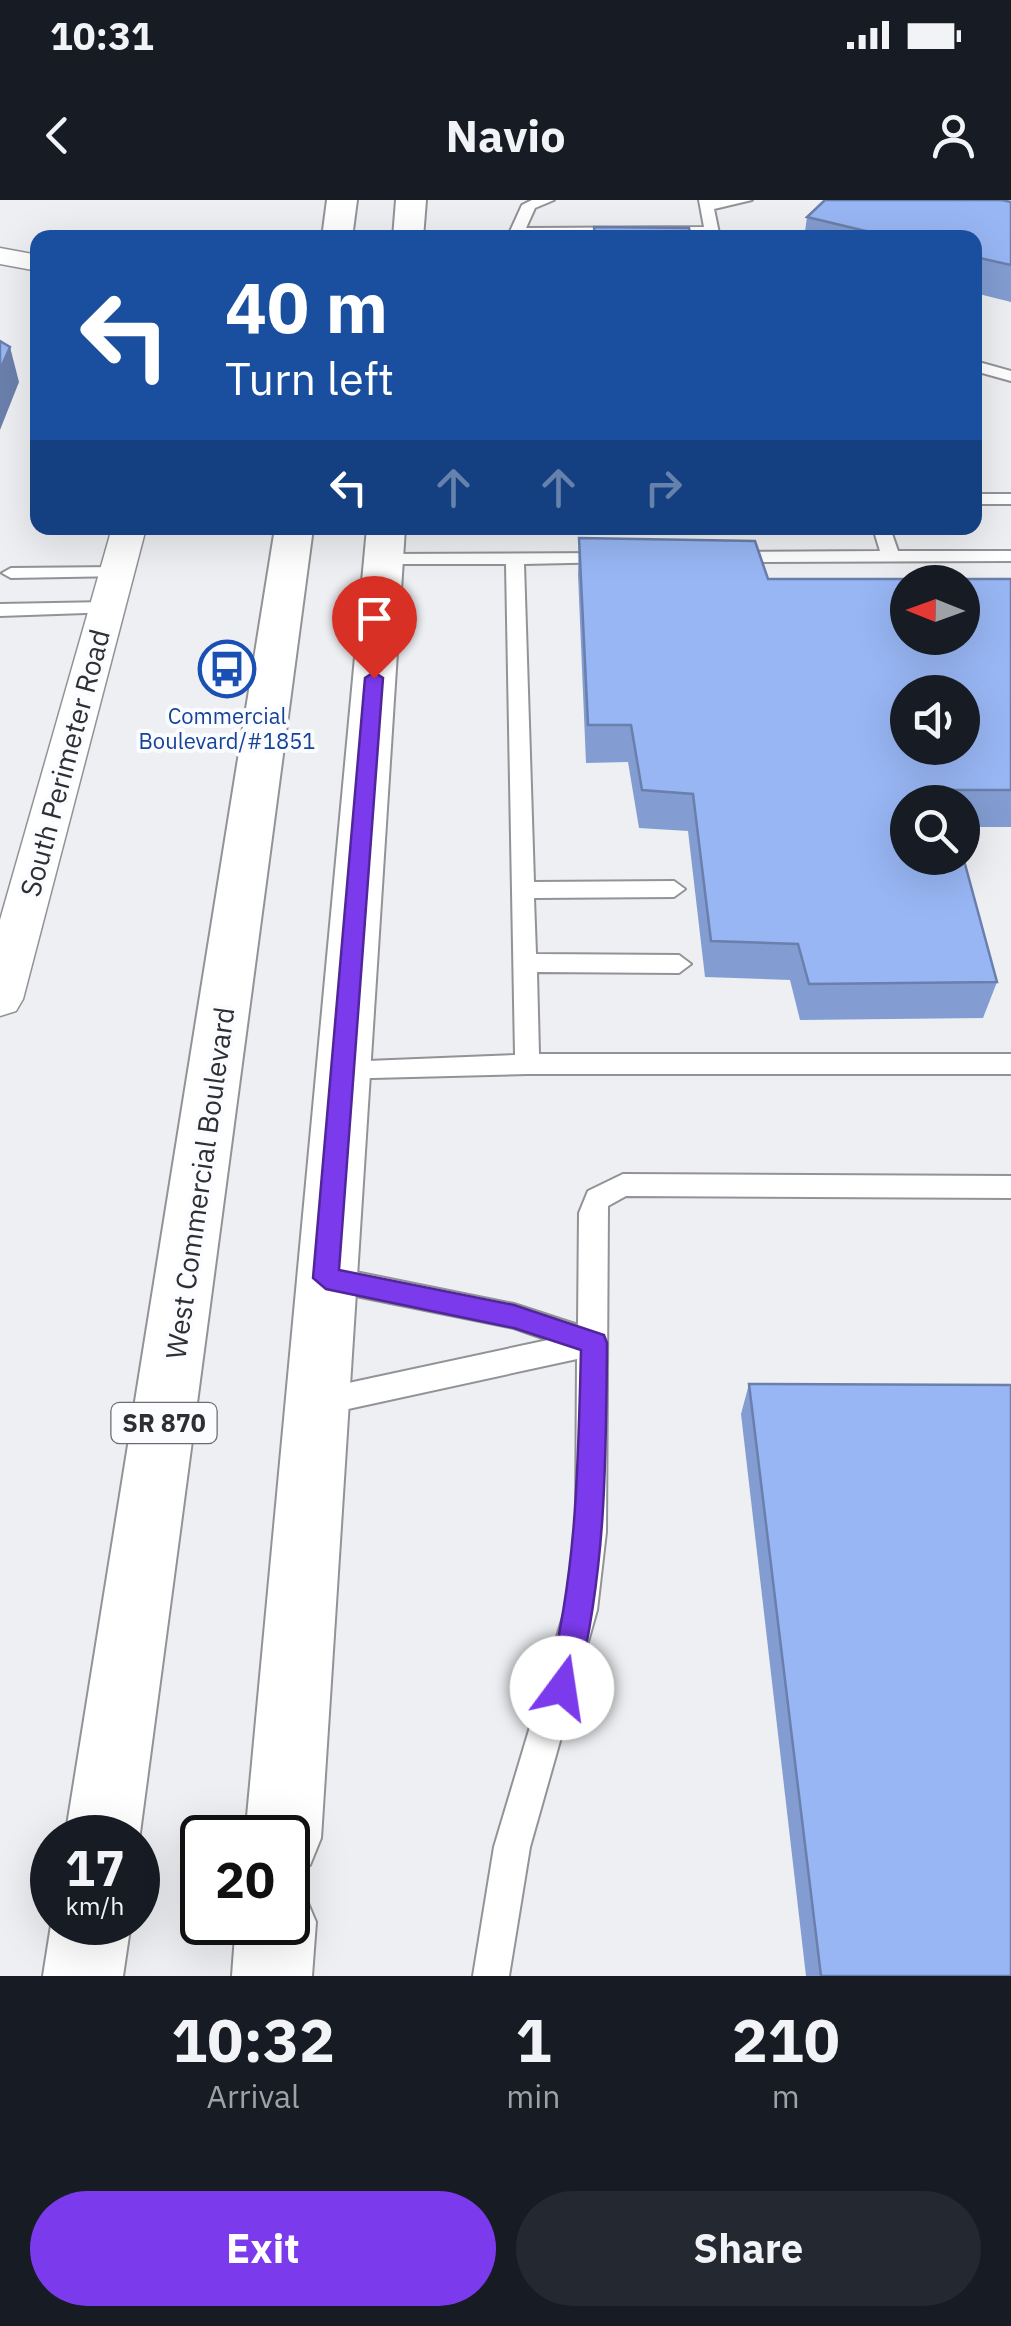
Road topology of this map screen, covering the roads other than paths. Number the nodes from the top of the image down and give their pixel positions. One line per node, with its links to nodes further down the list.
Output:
1 (342, 200): 6 (highway)
2 (411, 200): 7 (highway)
3 (547, 200): 8 (lane)
4 (745, 200): 5 (lane)
5 (707, 203): 9 (lane)
6 (337, 230)
7 (409, 230)
8 (517, 230)
9 (712, 230)
10 (0, 256): 11 (street)
11 (30, 262)
12 (982, 368): 13 (lane)
13 (1011, 376)
14 (982, 499): 15 (lane)
15 (1011, 499)
16 (128, 535): 26 (street, South Perimeter Road)
17 (293, 535): 40 (highway, West Commercial Boulevard / SR 870)
18 (884, 535): 20 (lane)
19 (372, 540): 24 (lane); 35 (highway)
20 (892, 556): 21 (lane); 23 (lane)
21 (1011, 556)
22 (634, 558): 24 (lane)
23 (713, 558)
24 (516, 559): 29 (lane)
25 (12, 574): 26 (lane)
26 (112, 590): 27 (lane); 32 (street, South Perimeter Road)
27 (0, 610)
28 (674, 889): 29 (lane)
29 (523, 890): 30 (lane)
30 (525, 963): 31 (lane); 33 (lane)
31 (680, 964)
32 (0, 1000)
33 (528, 1064): 34 (lane); 35 (lane)
34 (1011, 1064)
35 (342, 1072): 37 (highway)
36 (1011, 1186): 38 (lane)
37 (326, 1278): 38 (lane); 39 (highway)
38 (594, 1343): 39 (lane); 46 (lane)
39 (316, 1403): 41 (highway)
40 (106, 1815)
41 (284, 1815)
42 (88, 1945): 44 (highway)
43 (274, 1945): 45 (highway)
44 (83, 1976)
45 (272, 1976)
46 (491, 1976)

